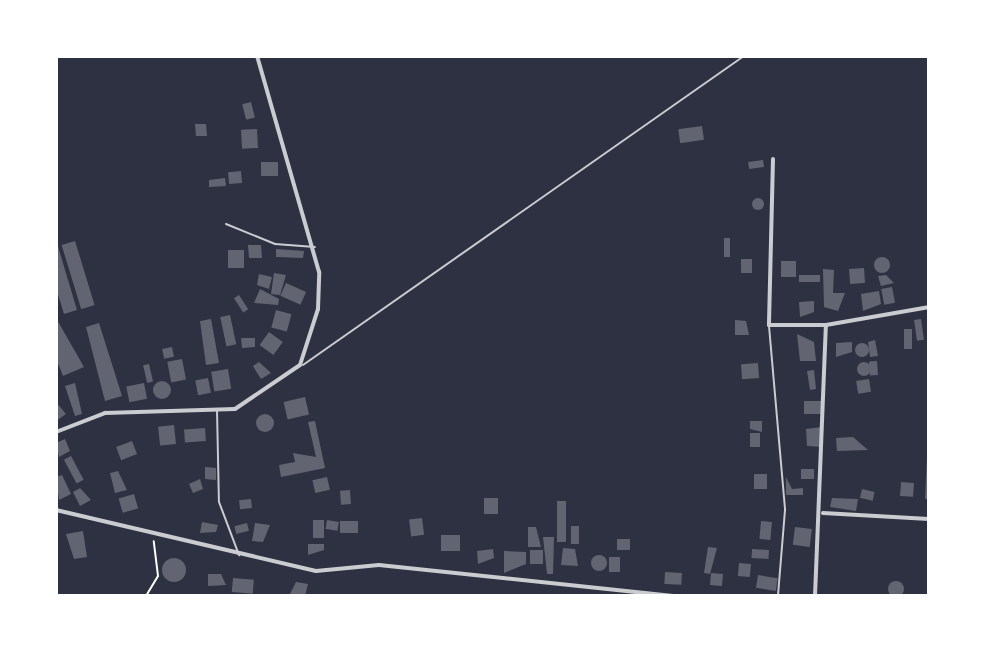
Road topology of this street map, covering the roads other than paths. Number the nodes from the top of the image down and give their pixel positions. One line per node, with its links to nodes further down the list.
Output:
1 (257, 56): 5 (street)
2 (744, 56): 9 (lane)
3 (773, 159): 7 (street)
4 (226, 224): 5 (lane)
5 (315, 247): 9 (street)
6 (929, 307): 8 (street)
7 (769, 325): 8 (street); 17 (lane)
8 (826, 325): 13 (street)
9 (300, 365): 10 (street)
10 (217, 410): 11 (street); 15 (lane)
11 (56, 432)
12 (56, 510): 15 (street)
13 (823, 513): 14 (street); 18 (street)
14 (929, 519)
15 (239, 555): 16 (street)
16 (673, 596)
17 (778, 596)
18 (815, 596)

